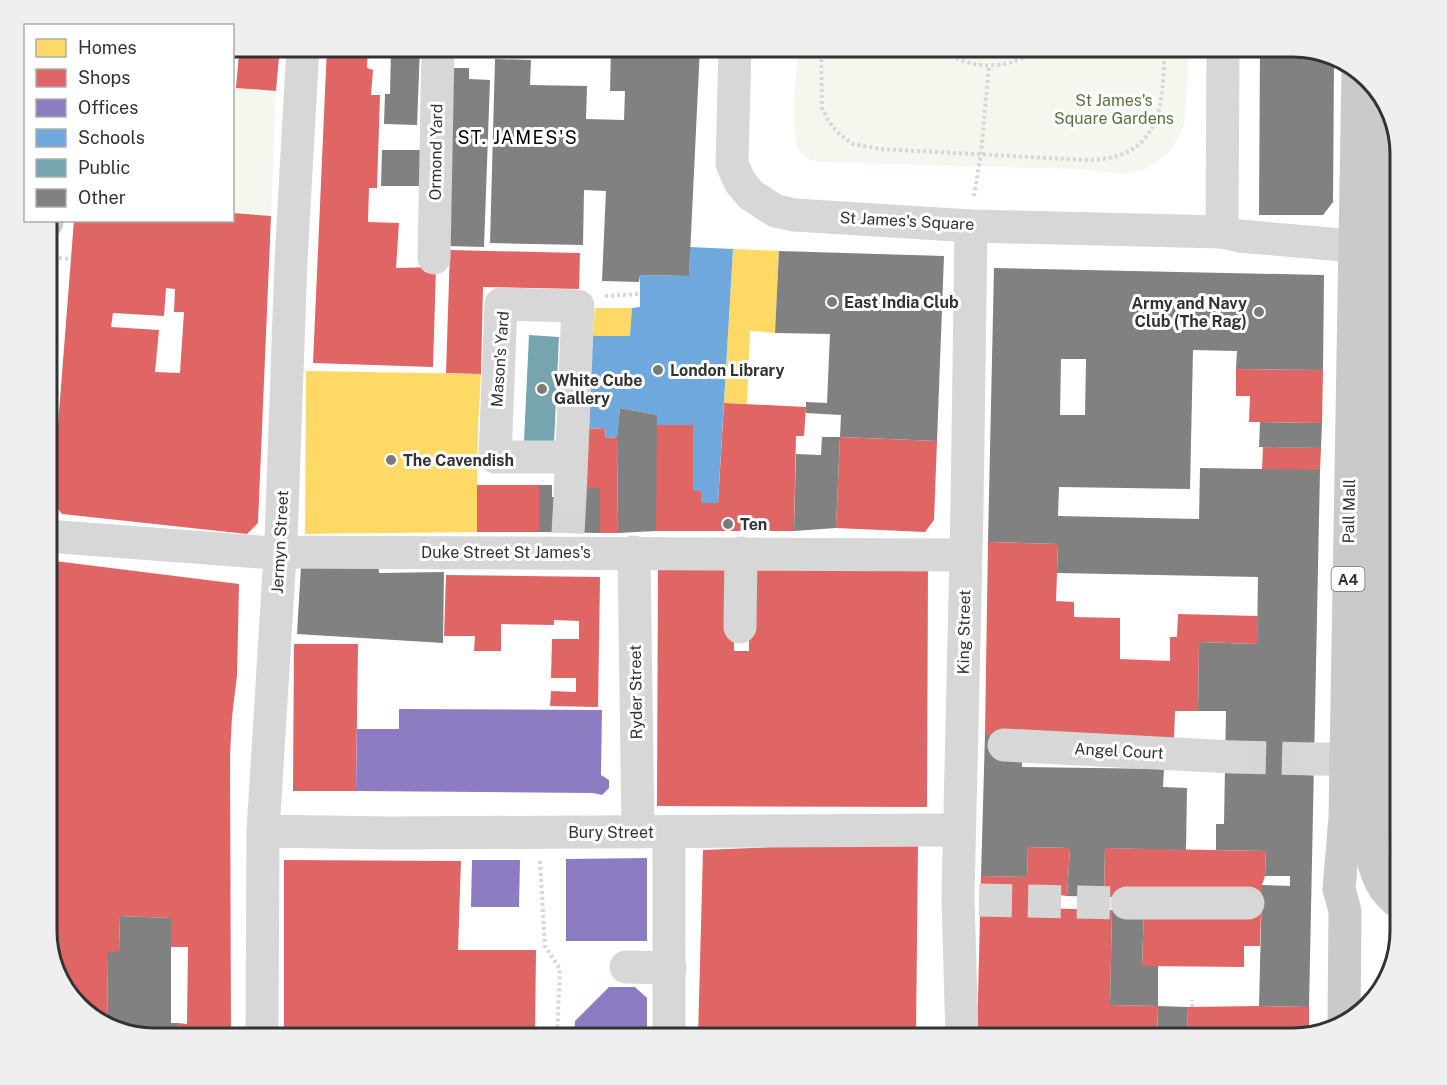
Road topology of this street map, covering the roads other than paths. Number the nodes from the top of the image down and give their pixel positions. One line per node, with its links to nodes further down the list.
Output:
1 (302, 57): 15 (street, Jermyn Street)
2 (438, 57): 11 (street, Ormond Yard)
3 (735, 57): 7 (street, St James's Square)
4 (1223, 57): 8 (street)
5 (1358, 82): 9 (main road, Pall Mall / A4)
6 (1389, 138): 10 (main road, Pall Mall / A4)
7 (970, 225): 8 (street, St James's Square); 18 (street, King Street)
8 (1221, 232): 9 (street, St James's Square)
9 (1354, 246): 10 (street, St James's Square); 29 (main road, Pall Mall / A4)
10 (1387, 246): 25 (main road, Pall Mall / A4)
11 (434, 258)
12 (571, 457): 12 (street, Mason's Yard); 13 (street, Mason's Yard)
13 (570, 497)
14 (57, 538): 15 (street, Duke Street St James's)
15 (280, 552): 16 (street, Duke Street St James's); 23 (street, Jermyn Street)
16 (634, 552): 17 (street, Duke Street St James's); 24 (street, Ryder Street)
17 (741, 553): 18 (street, Duke Street St James's); 19 (street)
18 (965, 555): 20 (street, King Street)
19 (740, 627)
20 (983, 744): 21 (street, Angel Court); 22 (street, King Street)
21 (1233, 757)
22 (959, 830): 24 (street, Bury Street); 35 (street, King Street)
23 (263, 831): 24 (street, Bury Street); 33 (street, Jermyn Street)
24 (654, 832): 31 (street, Ryder Street)
25 (1390, 893)
26 (1390, 899): 29 (main road)
27 (1127, 903): 28 (street)
28 (1248, 903)
29 (1345, 911): 32 (main road, Pall Mall / A4)
30 (626, 967): 31 (street)
31 (670, 968): 34 (street, Ryder Street)
32 (1344, 1014)
33 (262, 1028)
34 (669, 1028)
35 (962, 1028)

